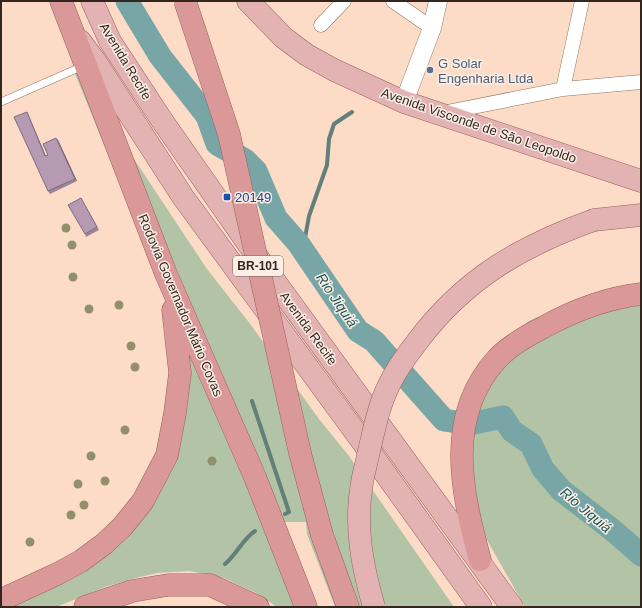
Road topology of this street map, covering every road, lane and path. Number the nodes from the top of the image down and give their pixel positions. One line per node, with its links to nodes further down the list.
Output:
1 (61, 1): 11 (highway, Rodovia Governador Mário Covas)
2 (92, 1): 22 (main road, Avenida Recife)
3 (185, 1): 27 (highway, BR-101, bridge)
4 (248, 1): 16 (main road, Avenida Visconde de São Leopoldo)
5 (344, 1): 9 (street)
6 (393, 1): 10 (street)
7 (438, 1): 10 (street)
8 (582, 1): 14 (street)
9 (321, 25)
10 (432, 28): 16 (street)
11 (74, 33): 12 (highway, Rodovia Governador Mário Covas); 29 (main road, Avenida Recife)
12 (85, 65): 15 (lane); 20 (highway, Rodovia Governador Mário Covas)
13 (641, 82): 14 (street)
14 (564, 89): 17 (street)
15 (1, 102)
16 (404, 102): 17 (main road, Avenida Visconde de São Leopoldo)
17 (440, 114): 18 (main road, Avenida Visconde de São Leopoldo)
18 (641, 181)
19 (641, 215): 28 (main road, bridge)
20 (166, 274): 23 (highway); 26 (highway, Rodovia Governador Mário Covas)
21 (641, 294): 22 (highway)
22 (480, 560): 30 (main road, Avenida Recife)
23 (1, 600)
24 (85, 607): 25 (highway)
25 (258, 607)
26 (306, 607)
27 (348, 607)
28 (374, 607)
29 (481, 607)
30 (512, 607)

